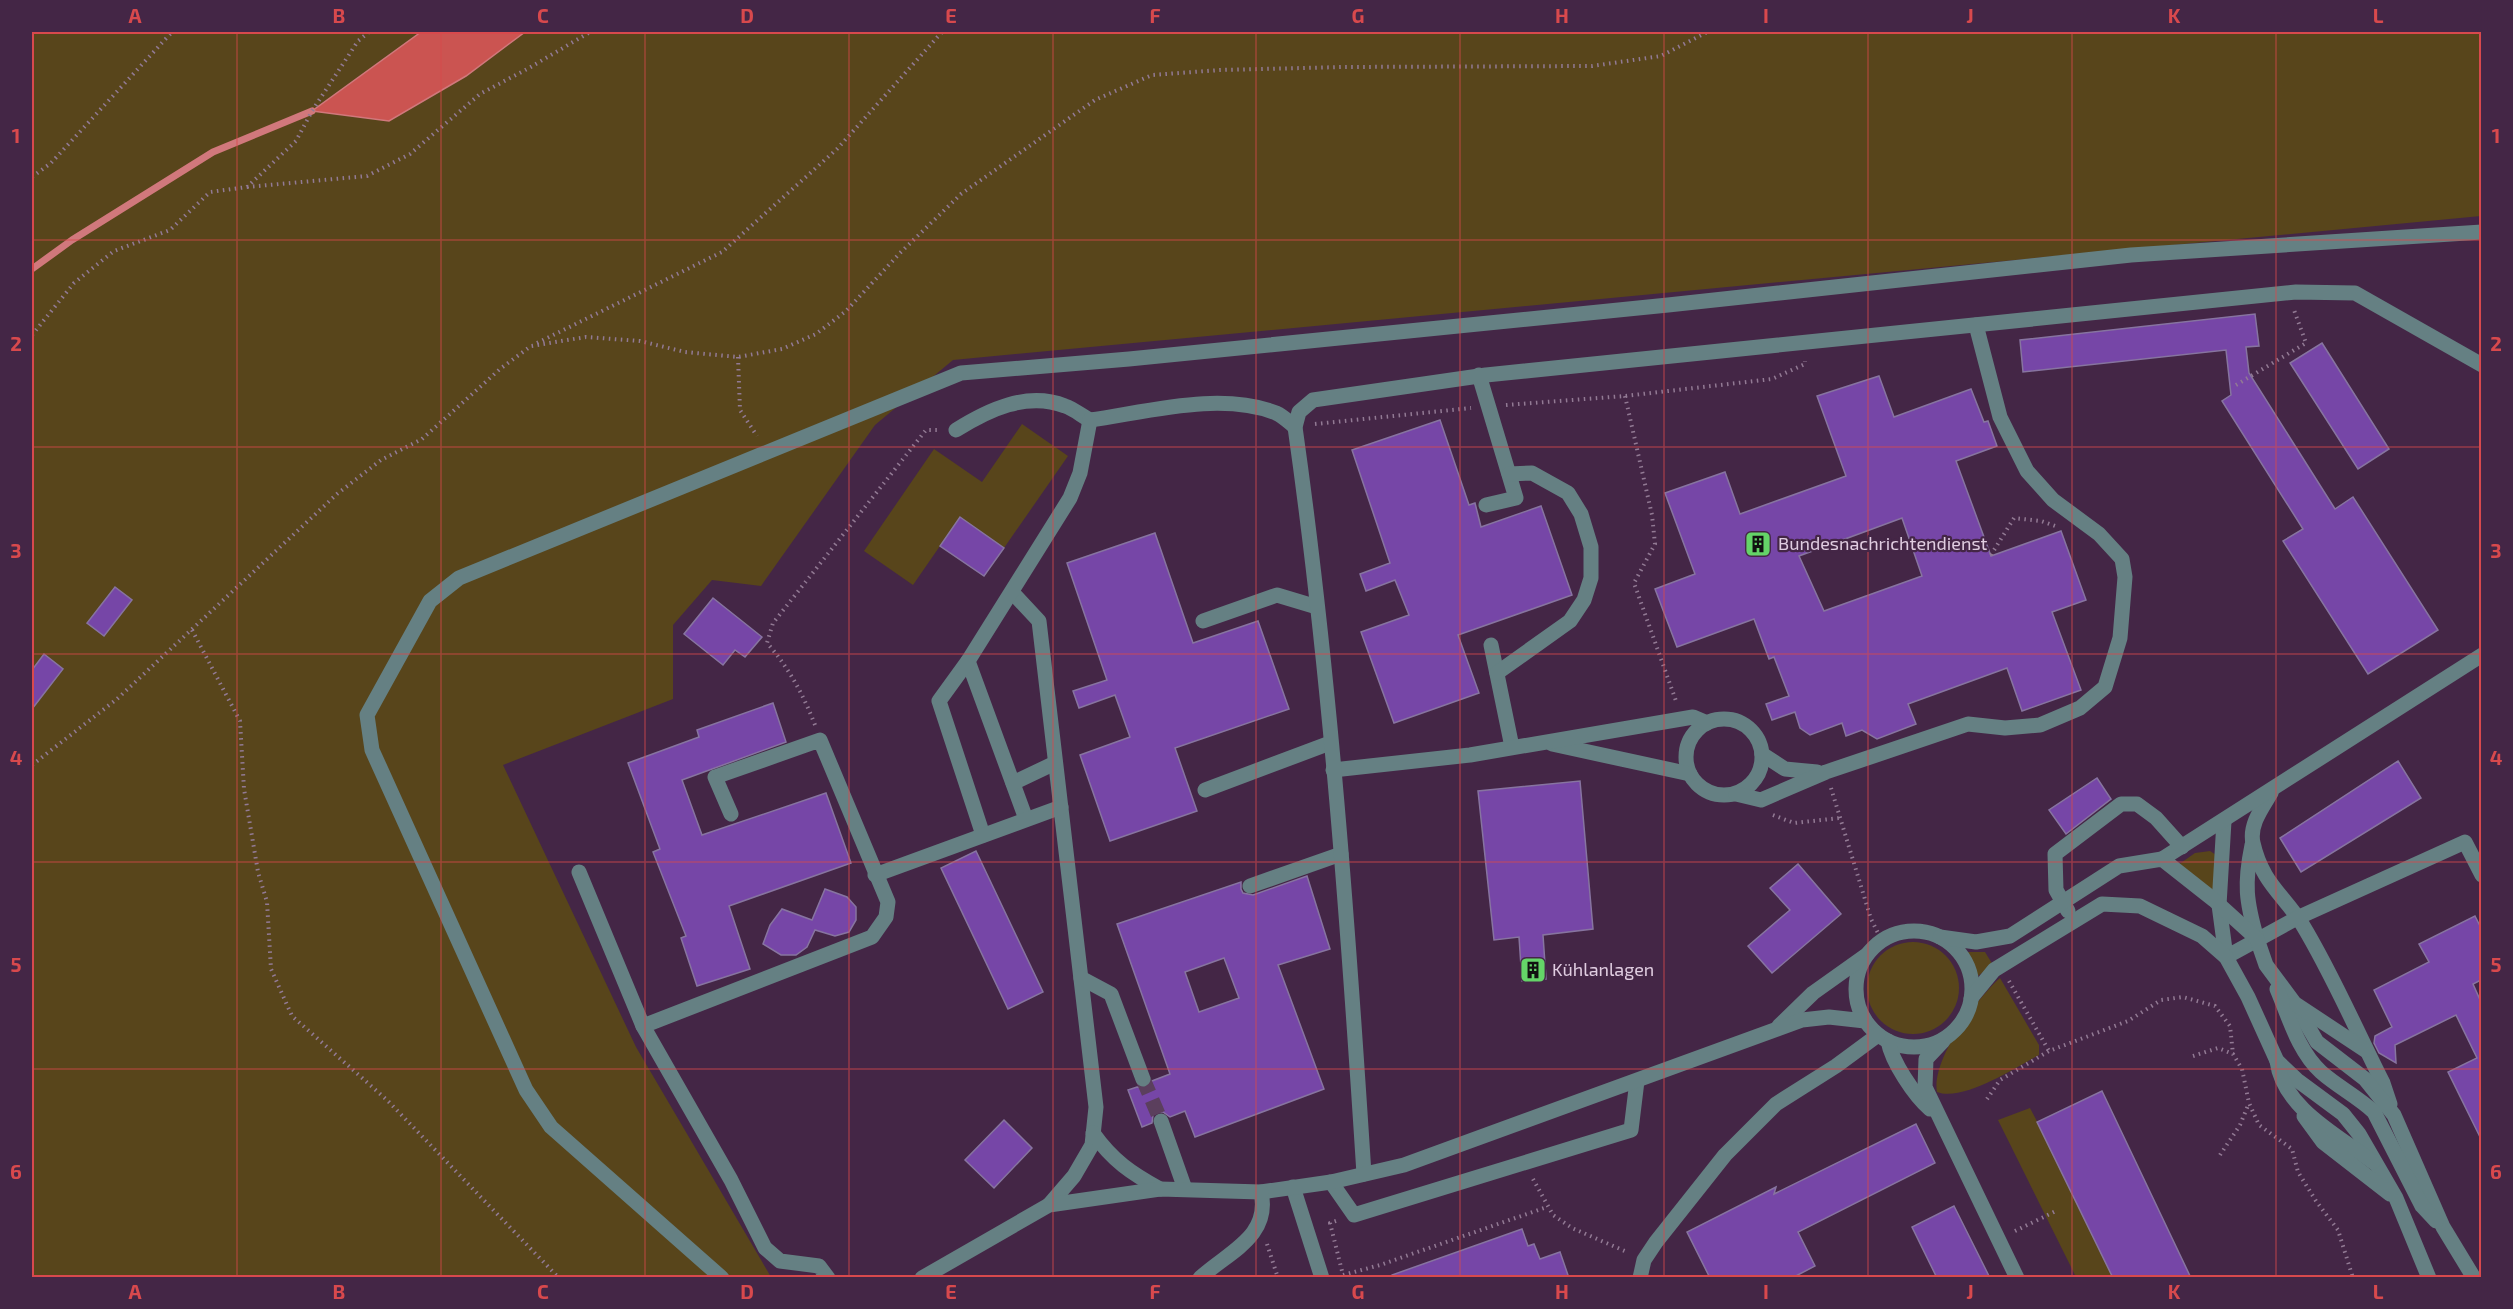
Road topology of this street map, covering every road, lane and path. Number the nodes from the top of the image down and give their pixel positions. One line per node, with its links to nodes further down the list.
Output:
1 (172, 32): 6 (path)
2 (369, 32): 7 (path)
3 (590, 32): 7 (path)
4 (942, 32): 13 (path)
5 (1707, 32): 14 (path)
6 (32, 177)
7 (247, 187): 11 (path)
8 (2481, 232): 23 (lane)
9 (2292, 292): 10 (lane); 15 (lane); 17 (path)
10 (1976, 325): 12 (lane); 46 (lane)
11 (32, 334)
12 (1809, 342): 16 (lane); 18 (path)
13 (531, 346): 14 (path); 31 (path)
14 (738, 357): 23 (path)
15 (2481, 365)
16 (1479, 375): 19 (lane); 21 (lane)
17 (2236, 385)
18 (1625, 396): 19 (path); 36 (path)
19 (1490, 406): 21 (path); 24 (lane)
20 (1090, 420): 21 (lane); 22 (lane); 28 (lane)
21 (1295, 427): 29 (lane)
22 (956, 430): 38 (path)
23 (777, 448): 123 (lane)
24 (1509, 474): 25 (lane); 35 (lane)
25 (1486, 505)
26 (2058, 528): 27 (path)
27 (1991, 555)
28 (1012, 592): 34 (lane); 43 (lane)
29 (1317, 607): 30 (lane); 39 (lane)
30 (1203, 621)
31 (192, 630): 44 (path); 122 (path)
32 (1491, 645): 35 (lane)
33 (2481, 655): 49 (lane)
34 (968, 661): 48 (lane); 59 (lane)
35 (1497, 674): 41 (lane)
36 (1683, 719): 37 (lane); 40 (lane)
37 (1707, 723): 42 (lane); 47 (lane)
38 (820, 740): 54 (lane); 66 (lane)
39 (1330, 743): 45 (lane); 50 (lane)
40 (1543, 743): 41 (lane); 47 (lane)
41 (1512, 747): 45 (lane)
42 (1762, 754): 46 (lane); 51 (lane)
43 (1056, 763): 48 (lane); 53 (lane)
44 (32, 765)
45 (1333, 770): 62 (lane)
46 (1826, 772): 52 (lane); 55 (path)
47 (1690, 774): 51 (lane)
48 (1013, 783): 56 (lane)
49 (2273, 789): 57 (lane); 64 (lane)
50 (1206, 790)
51 (1736, 794): 52 (lane)
52 (1761, 800): 55 (path)
53 (1061, 807): 56 (lane); 80 (lane)
54 (731, 814)
55 (1840, 818): 75 (path)
56 (1026, 819): 59 (lane)
57 (2224, 821): 58 (lane); 60 (lane)
58 (2204, 834): 60 (lane); 61 (lane)
59 (984, 835): 66 (lane)
60 (2224, 843): 64 (lane); 70 (lane)
61 (2182, 847): 63 (lane); 69 (lane)
62 (1341, 854): 68 (lane); 105 (lane)
63 (2162, 860): 69 (lane); 70 (lane)
64 (2255, 862): 71 (lane); 74 (lane)
65 (579, 872): 84 (lane)
66 (875, 875): 84 (lane)
67 (2481, 875): 71 (lane)
68 (1250, 886)
69 (2063, 902): 72 (lane); 73 (lane)
70 (2219, 905): 74 (lane); 77 (lane)
71 (2298, 918): 74 (lane); 89 (lane)
72 (2075, 921): 77 (lane); 79 (lane)
73 (1940, 937): 75 (lane); 81 (lane)
74 (2257, 939): 77 (lane); 78 (lane)
75 (1882, 941): 76 (lane)
76 (1867, 954): 83 (lane); 85 (lane)
77 (2226, 957): 92 (lane)
78 (2266, 964): 82 (lane); 117 (lane)
79 (2001, 966): 81 (lane); 88 (path)
80 (1081, 978): 93 (lane); 101 (lane)
81 (1971, 998): 86 (lane)
82 (2295, 1004): 89 (lane); 98 (lane)
83 (1865, 1021): 85 (lane); 87 (lane)
84 (643, 1026): 124 (lane)
85 (1774, 1030): 94 (lane)
86 (1947, 1037): 87 (lane); 99 (lane)
87 (1883, 1038): 99 (lane); 120 (lane)
88 (2049, 1051): 90 (path); 95 (path)
89 (2367, 1052): 98 (lane)
90 (2233, 1054): 91 (path); 96 (path)
91 (2193, 1056)
92 (2277, 1061): 97 (lane); 104 (lane)
93 (1143, 1079)
94 (1637, 1081): 103 (lane); 105 (lane)
95 (1987, 1099)
96 (2249, 1103): 102 (path); 131 (path)
97 (2298, 1106): 104 (lane); 111 (lane)
98 (2394, 1115): 117 (lane)
99 (1937, 1116): 118 (lane)
100 (1161, 1121): 109 (lane)
101 (1093, 1133): 108 (lane); 112 (lane)
102 (2220, 1155)
103 (1524, 1161): 113 (path); 115 (lane)
104 (2377, 1165): 111 (lane)
105 (1364, 1174): 106 (lane)
106 (1331, 1182): 107 (lane); 115 (lane)
107 (1293, 1187): 110 (lane); 128 (lane)
108 (1160, 1189): 109 (lane); 112 (lane)
109 (1185, 1189): 110 (lane)
110 (1261, 1192): 116 (lane)
111 (2396, 1198): 121 (lane)
112 (1049, 1205): 125 (lane)
113 (1547, 1207): 115 (path); 120 (path)
114 (2058, 1210): 118 (path)
115 (1354, 1215)
116 (1257, 1225): 126 (lane); 127 (path)
117 (2443, 1227): 119 (lane)
118 (1998, 1239): 130 (lane)
119 (2458, 1252): 132 (lane); 133 (lane)
120 (1644, 1260): 129 (lane)
121 (2428, 1274)
122 (559, 1278)
123 (722, 1278)
124 (828, 1278)
125 (922, 1278)
126 (1200, 1278)
127 (1278, 1278)
128 (1322, 1278)
129 (1640, 1278)
130 (2017, 1278)
131 (2353, 1278)
132 (2463, 1278)
133 (2474, 1278)

